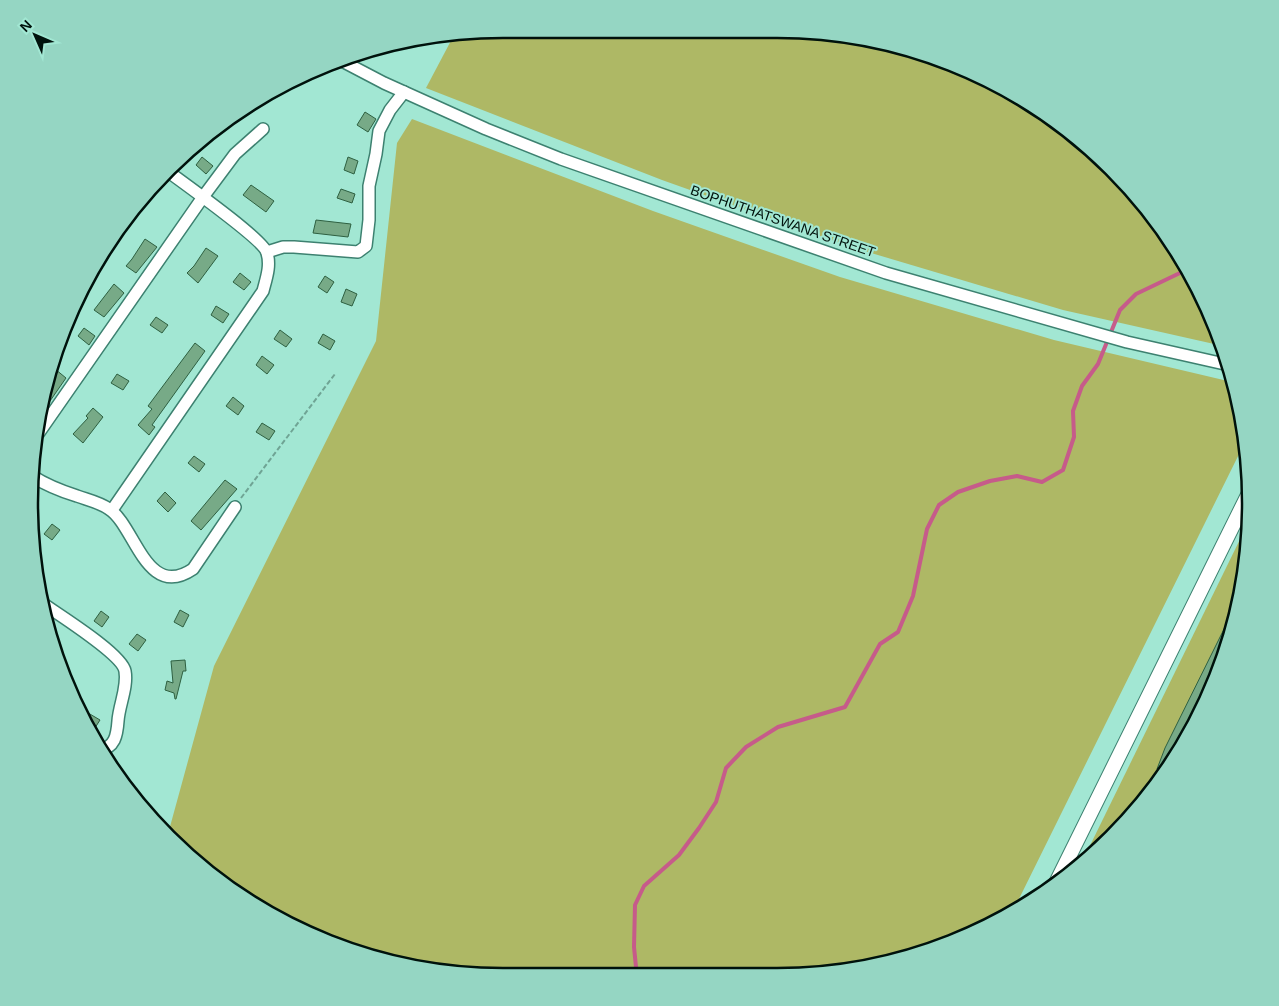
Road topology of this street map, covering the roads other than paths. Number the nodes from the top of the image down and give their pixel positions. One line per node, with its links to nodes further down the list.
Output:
1 (348, 64): 2 (street, BOPHUTHATSWANA STREET)
2 (404, 92): 6 (street); 7 (street, BOPHUTHATSWANA STREET)
3 (263, 129): 5 (street)
4 (173, 175): 5 (street)
5 (203, 197): 6 (street); 8 (street)
6 (267, 252): 12 (street)
7 (1220, 363)
8 (44, 426)
9 (38, 480): 12 (street)
10 (235, 507): 12 (street)
11 (1242, 507): 15 (street)
12 (112, 510)
13 (49, 608): 14 (street)
14 (108, 748)
15 (1063, 869)

